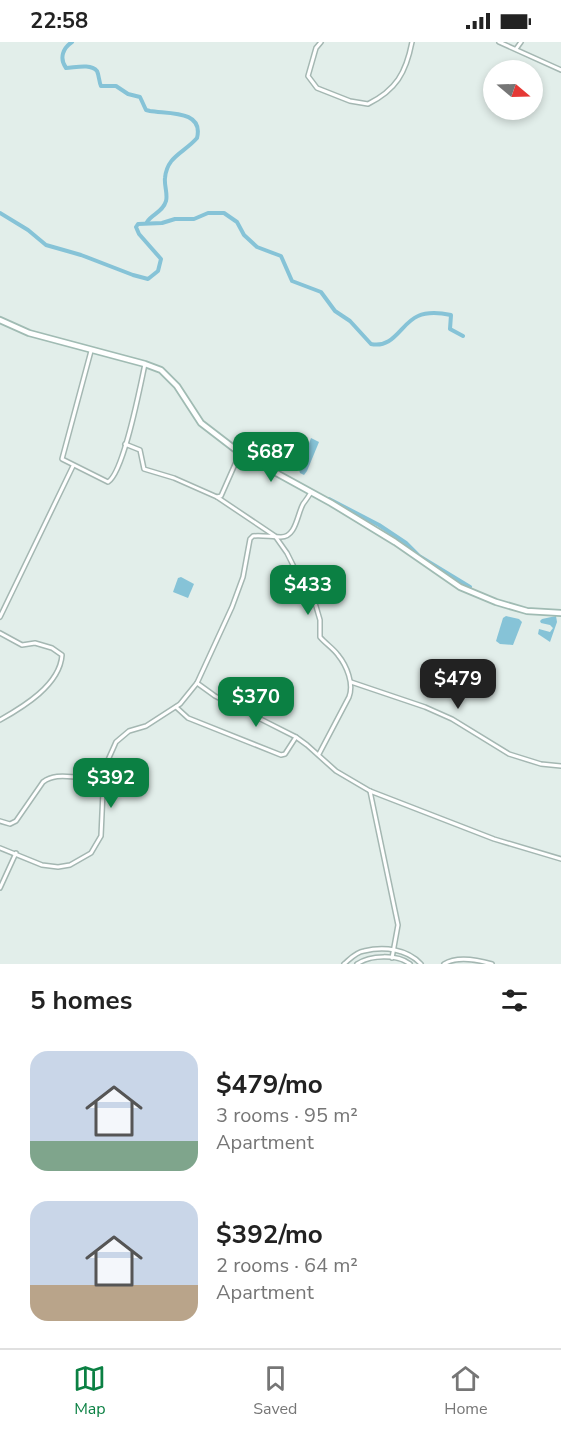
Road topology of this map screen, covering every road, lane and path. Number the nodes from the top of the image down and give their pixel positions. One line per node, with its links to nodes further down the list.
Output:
1 (321, 42): 2 (street)
2 (412, 42)
3 (499, 42): 5 (street)
4 (521, 42): 5 (street)
5 (516, 49): 6 (street)
6 (561, 70)
7 (0, 320): 8 (street)
8 (91, 351): 9 (street); 12 (street)
9 (145, 364): 10 (street); 11 (street)
10 (125, 444): 12 (street); 14 (street)
11 (240, 453): 13 (street); 14 (street)
12 (73, 465): 17 (street)
13 (311, 492): 15 (street); 16 (street)
14 (217, 497): 15 (street)
15 (275, 536): 19 (street); 20 (street)
16 (561, 613)
17 (0, 617)
18 (0, 633): 22 (street)
19 (350, 681): 24 (street); 25 (street)
20 (197, 683): 21 (street); 23 (street)
21 (176, 707): 23 (street); 26 (street)
22 (0, 720)
23 (296, 737): 24 (street)
24 (319, 754): 27 (street)
25 (561, 766)
26 (104, 769): 28 (street); 30 (street)
27 (370, 791): 31 (street); 33 (street)
28 (0, 821)
29 (0, 848): 30 (street)
30 (16, 854): 32 (street)
31 (561, 859)
32 (0, 888)
33 (392, 949): 34 (street); 35 (street); 38 (street)
34 (392, 958): 36 (street); 37 (street)
35 (344, 964)
36 (357, 964)
37 (410, 964)
38 (421, 964)
39 (444, 964): 40 (street)
40 (492, 964)

